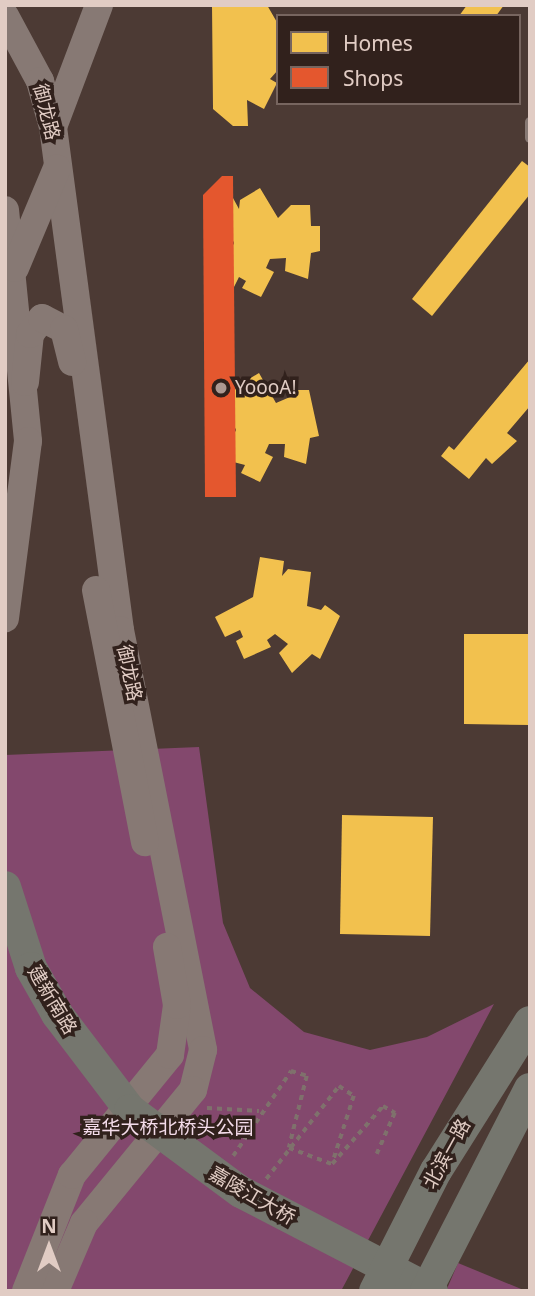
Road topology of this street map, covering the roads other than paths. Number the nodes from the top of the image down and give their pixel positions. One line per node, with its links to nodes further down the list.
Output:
1 (99, 5): 4 (main road)
2 (5, 16): 4 (main road, 御龙路)
3 (530, 122): 5 (lane)
4 (53, 127): 6 (main road, 御龙路)
5 (530, 138)
6 (57, 166): 8 (main road); 16 (main road, 御龙路)
7 (5, 210): 8 (main road)
8 (15, 268): 9 (main road)
9 (25, 382): 10 (main road); 15 (main road, 御龙路)
10 (5, 619)
11 (5, 887): 13 (main road, 建新南路)
12 (530, 1022): 17 (main road, 北滨一路)
13 (97, 1068): 19 (main road, 嘉陵江大桥)
14 (530, 1089): 18 (main road, 北滨一路)
15 (26, 1291)
16 (55, 1291)
17 (375, 1291)
18 (426, 1291)
19 (432, 1291)

